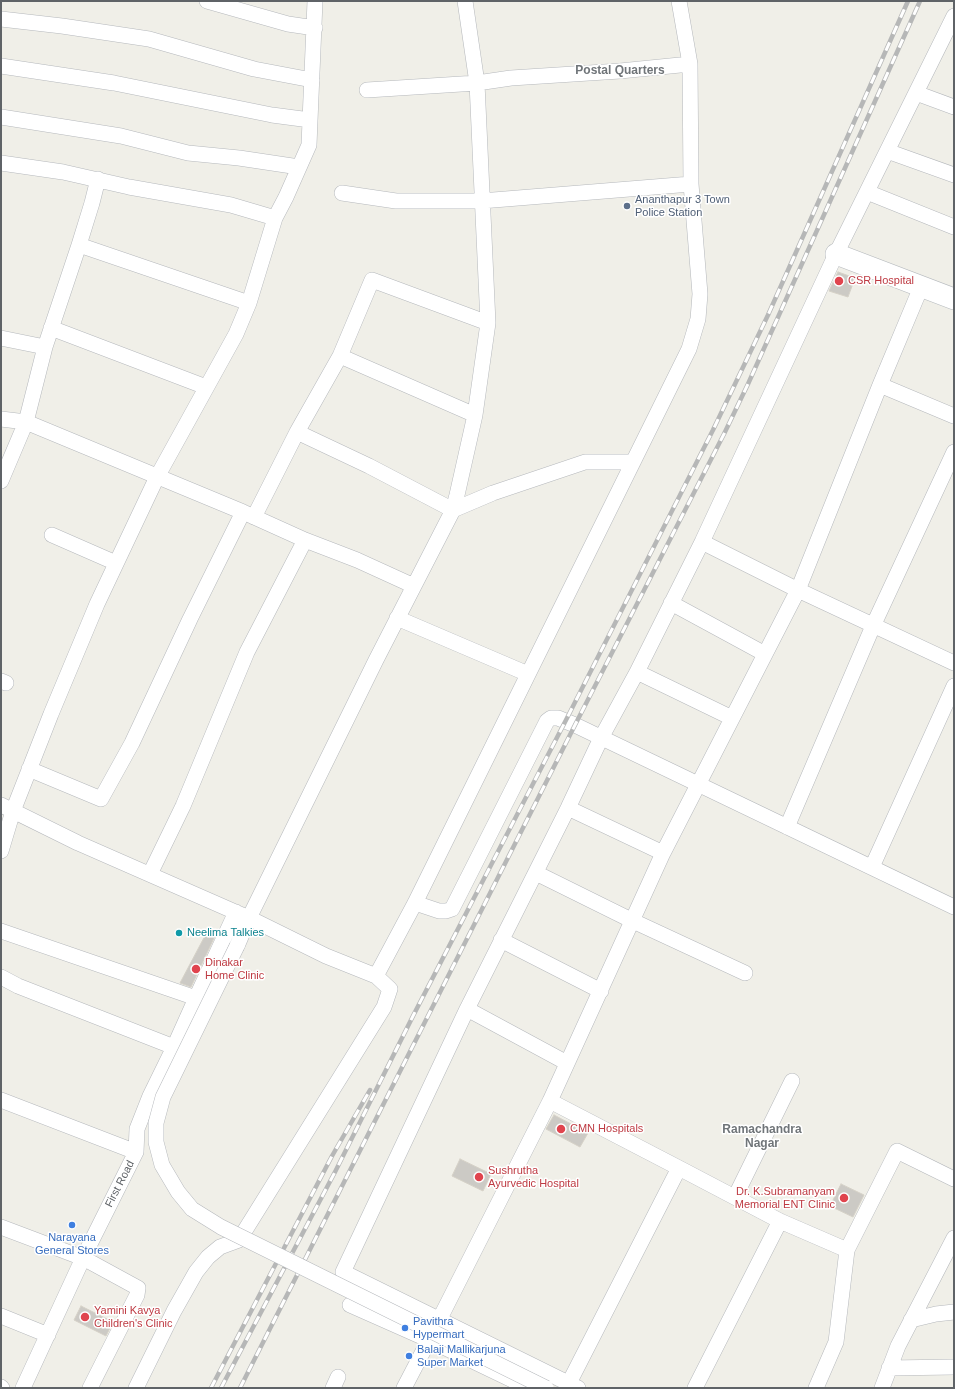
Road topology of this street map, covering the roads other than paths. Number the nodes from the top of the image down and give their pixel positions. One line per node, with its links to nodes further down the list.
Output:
1 (207, 1): 7 (street)
2 (316, 1): 7 (street)
3 (465, 1): 12 (street)
4 (679, 1): 9 (street)
5 (954, 16): 8 (street)
6 (1, 19): 11 (street)
7 (315, 28): 11 (street)
8 (949, 37): 14 (street)
9 (690, 64): 12 (street); 23 (street)
10 (1, 66): 17 (street)
11 (312, 80): 17 (street)
12 (477, 83): 13 (street); 26 (street)
13 (367, 90)
14 (916, 93): 15 (street); 18 (street)
15 (954, 107)
16 (1, 117): 20 (street)
17 (310, 120): 20 (street)
18 (887, 151): 21 (street); 24 (street)
19 (1, 163): 22 (street)
20 (299, 168): 27 (street)
21 (954, 175)
22 (98, 180): 27 (street); 29 (street)
23 (691, 184): 26 (street); 47 (street)
24 (867, 192): 28 (street); 30 (street)
25 (342, 193): 26 (street)
26 (481, 202): 34 (street)
27 (275, 218): 33 (street)
28 (954, 227)
29 (79, 245): 33 (street); 35 (street)
30 (836, 254): 31 (street); 54 (street)
31 (922, 286): 32 (street); 39 (street)
32 (954, 299)
33 (249, 303): 40 (street)
34 (488, 323): 38 (street); 42 (street)
35 (51, 328): 37 (street); 40 (street)
36 (1, 338): 37 (street)
37 (44, 347): 44 (street)
38 (340, 356): 42 (street); 45 (street)
39 (880, 386): 41 (street); 57 (street)
40 (206, 387): 48 (street)
41 (952, 410)
42 (475, 415): 50 (street)
43 (1, 419): 44 (street)
44 (26, 422): 48 (street); 49 (street)
45 (297, 432): 50 (street); 51 (street)
46 (954, 452): 60 (street)
47 (633, 462): 50 (street); 64 (street)
48 (157, 477): 51 (street); 55 (street)
49 (1, 481)
50 (453, 510): 56 (street)
51 (248, 514): 53 (street); 68 (street)
52 (52, 535): 55 (street)
53 (305, 540): 56 (street); 77 (street)
54 (702, 542): 57 (street); 58 (street)
55 (116, 563): 68 (street)
56 (414, 586): 59 (street)
57 (798, 590): 60 (street); 61 (street)
58 (671, 603): 61 (street); 63 (street)
59 (398, 618): 64 (street); 80 (street)
60 (873, 626): 62 (street); 72 (street)
61 (765, 654): 66 (street)
62 (954, 663)
63 (637, 672): 66 (street); 67 (street)
64 (528, 674): 78 (street)
65 (954, 686): 75 (street)
66 (732, 718): 69 (street)
67 (601, 738): 69 (street); 71 (street); 78 (street)
68 (29, 769): 70 (street)
69 (698, 784): 72 (street); 74 (street)
70 (7, 808): 73 (street); 77 (street)
71 (568, 808): 74 (street); 76 (street)
72 (787, 826): 75 (street)
73 (1, 851)
74 (663, 853): 81 (street)
75 (872, 867): 79 (street)
76 (536, 873): 81 (street); 83 (street)
77 (150, 874): 80 (street)
78 (416, 903): 85 (street)
79 (954, 905)
80 (243, 915): 85 (street); 88 (street, First Road); 119 (street, bridge)
81 (633, 921): 84 (street); 87 (street)
82 (1, 930): 88 (street)
83 (502, 940): 87 (street); 89 (street)
84 (745, 972)
85 (376, 976): 116 (street)
86 (1, 977): 90 (street)
87 (601, 991): 91 (street)
88 (196, 998): 90 (street, First Road)
89 (466, 1009): 91 (street); 107 (street)
90 (174, 1047): 95 (street, First Road)
91 (567, 1063): 94 (street)
92 (792, 1082): 98 (street)
93 (1, 1100): 95 (street)
94 (550, 1101): 96 (street); 107 (street)
95 (136, 1152): 103 (street, First Road)
96 (679, 1168): 98 (street); 113 (street)
97 (954, 1179): 102 (street)
98 (735, 1197): 99 (street)
99 (780, 1221): 102 (street); 120 (street)
100 (1, 1228): 103 (street)
101 (954, 1238): 108 (street)
102 (847, 1250): 121 (street)
103 (83, 1258): 109 (street, First Road); 115 (street)
104 (350, 1305): 110 (street)
105 (954, 1312): 108 (street)
106 (1, 1316): 109 (street)
107 (439, 1320): 110 (street); 113 (street)
108 (911, 1320): 112 (street)
109 (48, 1335): 114 (street, First Road)
110 (429, 1340): 117 (street); 118 (street)
111 (954, 1367): 112 (street)
112 (889, 1368): 122 (street)
113 (574, 1386)
114 (24, 1388)
115 (90, 1388)
116 (136, 1388)
117 (404, 1388)
118 (529, 1388)
119 (546, 1388)
120 (695, 1388)
121 (816, 1388)
122 (882, 1388)

